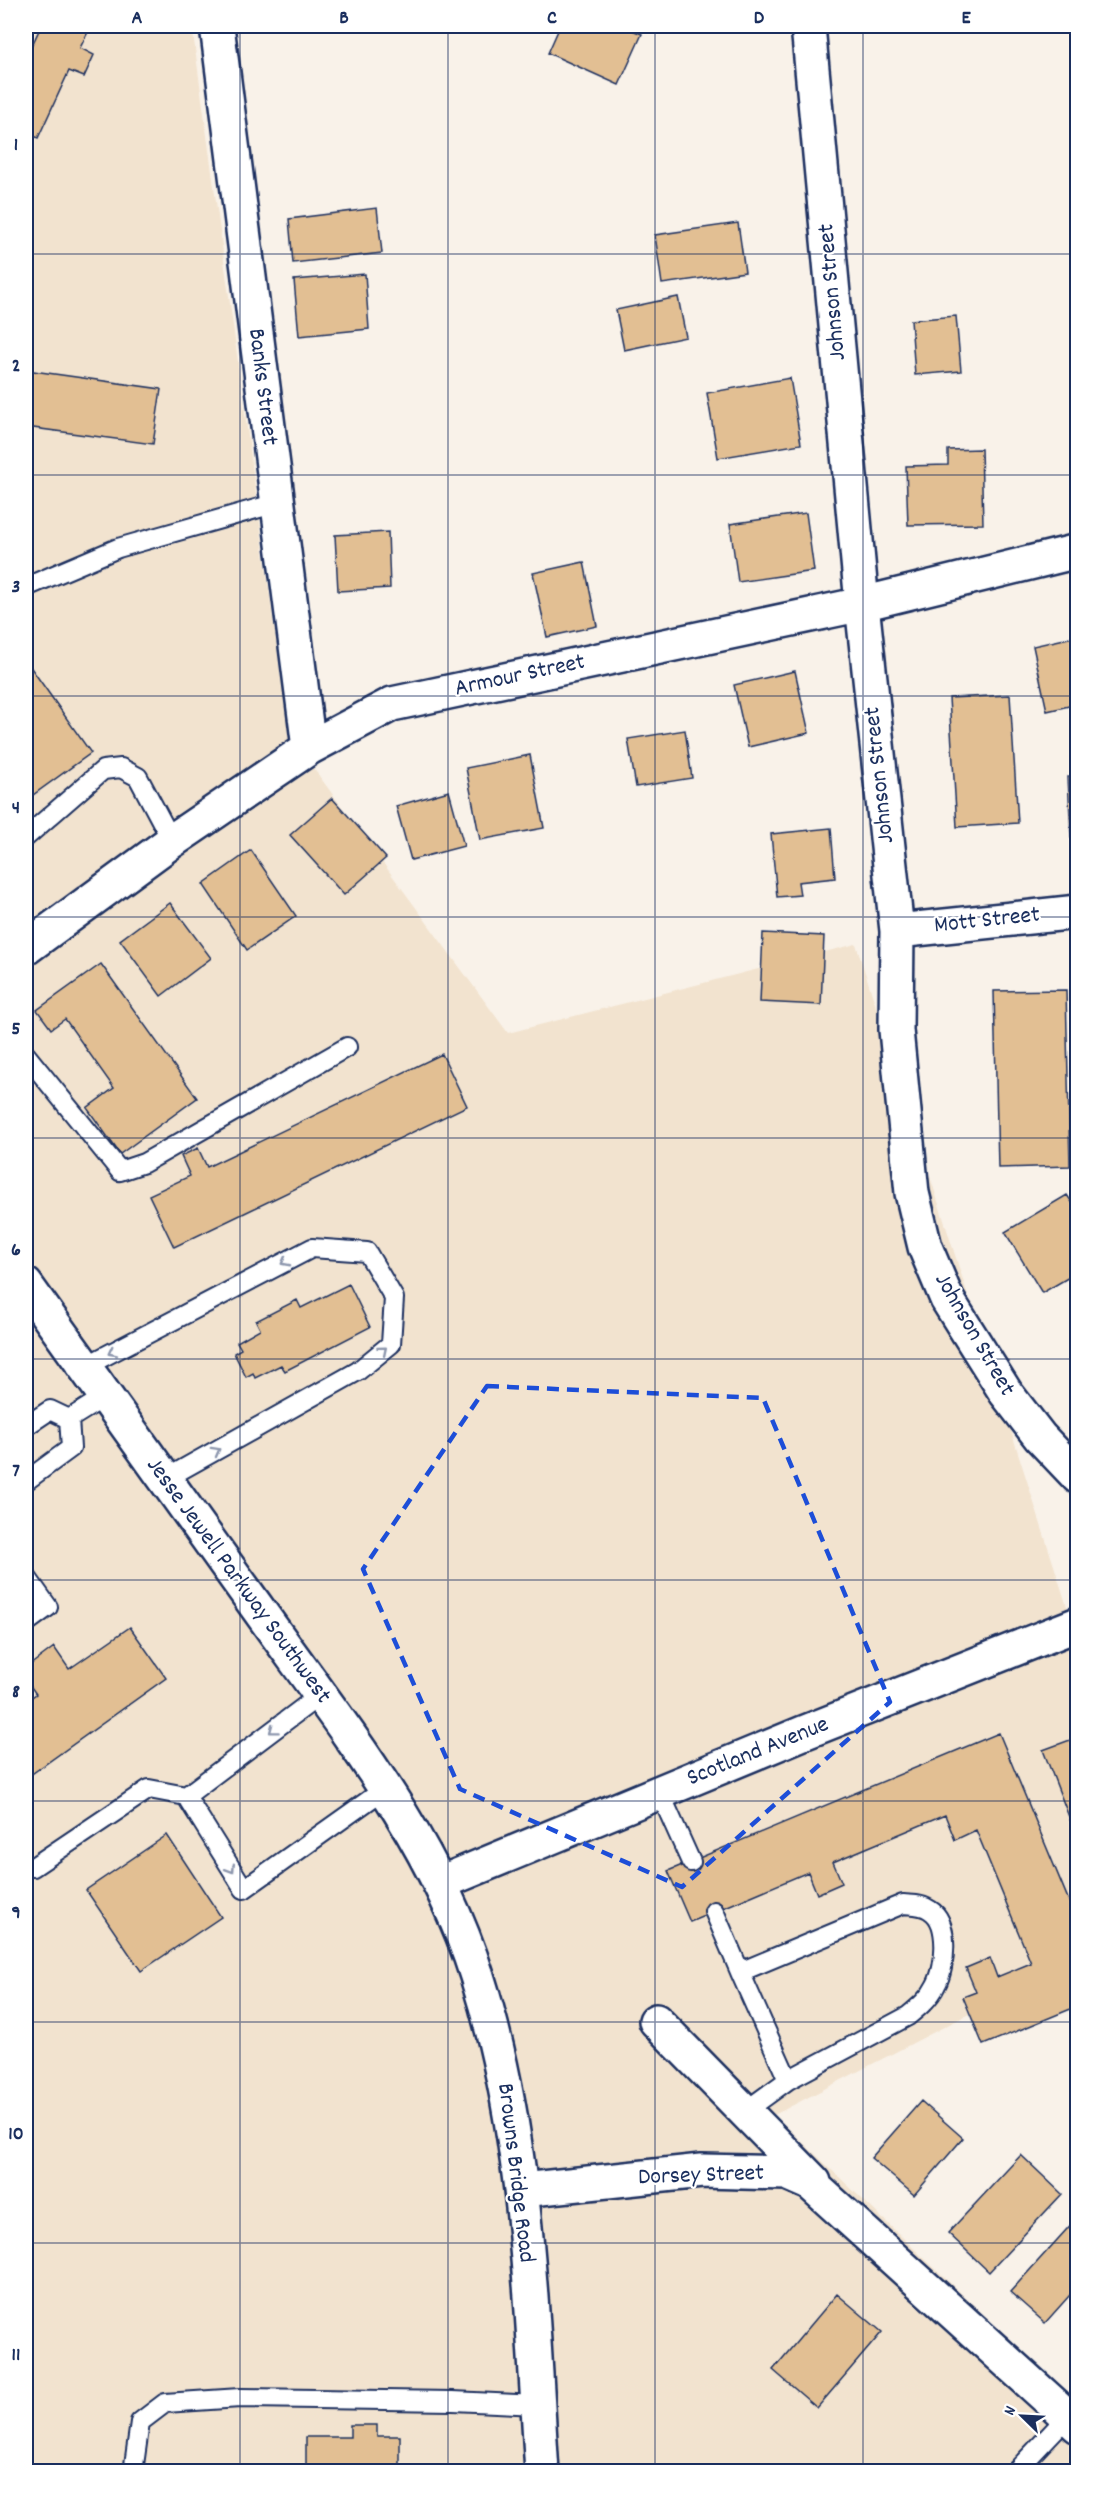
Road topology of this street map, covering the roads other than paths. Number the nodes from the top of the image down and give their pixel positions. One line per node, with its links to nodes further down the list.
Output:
1 (216, 26): 3 (street, Banks Street)
2 (808, 26): 6 (street, Johnson Street)
3 (277, 502): 5 (lane); 7 (street, Banks Street)
4 (1077, 551): 6 (street, Armour Street)
5 (26, 586)
6 (862, 604): 7 (street, Armour Street); 11 (street, Johnson Street)
7 (309, 748): 9 (street, Armour Street)
8 (26, 837): 9 (lane)
9 (172, 841): 12 (street, Armour Street)
10 (1077, 912): 11 (street, Mott Street)
11 (897, 931): 20 (street, Johnson Street)
12 (26, 948)
13 (347, 1047): 14 (lane)
14 (26, 1056)
15 (26, 1285): 16 (street, Jesse Jewell Parkway Southwest)
16 (84, 1367): 17 (street, Jesse Jewell Parkway Southwest); 21 (lane, one-way to 16)
17 (106, 1396): 18 (lane); 21 (street, Jesse Jewell Parkway Southwest)
18 (69, 1419): 19 (lane); 22 (lane)
19 (26, 1426)
20 (1077, 1477)
21 (165, 1479): 26 (street, Jesse Jewell Parkway Southwest)
22 (26, 1481)
23 (26, 1576): 24 (lane)
24 (26, 1623)
25 (1077, 1624): 28 (street, Scotland Avenue)
26 (320, 1695): 27 (street, Jesse Jewell Parkway Southwest); 29 (lane, one-way to 29)
27 (386, 1788): 29 (lane, one-way to 27); 32 (street, Jesse Jewell Parkway Southwest)
28 (660, 1793): 30 (lane); 32 (street, Scotland Avenue)
29 (186, 1796): 31 (lane)
30 (691, 1862)
31 (33, 1867)
32 (440, 1883): 38 (street, Browns Bridge Road)
33 (714, 1911): 34 (lane)
34 (740, 1972): 36 (lane); 36 (lane)
35 (656, 2021): 37 (street, Dorsey Street)
36 (788, 2080): 37 (lane)
37 (744, 2112): 39 (street, Dorsey Street)
38 (522, 2190): 39 (street, Dorsey Street); 40 (street, Browns Bridge Road)
39 (862, 2230): 41 (street, Dorsey Street)
40 (537, 2405): 42 (lane); 43 (street, Browns Bridge Road)
41 (1072, 2422): 44 (lane)
42 (134, 2472)
43 (542, 2472)
44 (1015, 2472)

